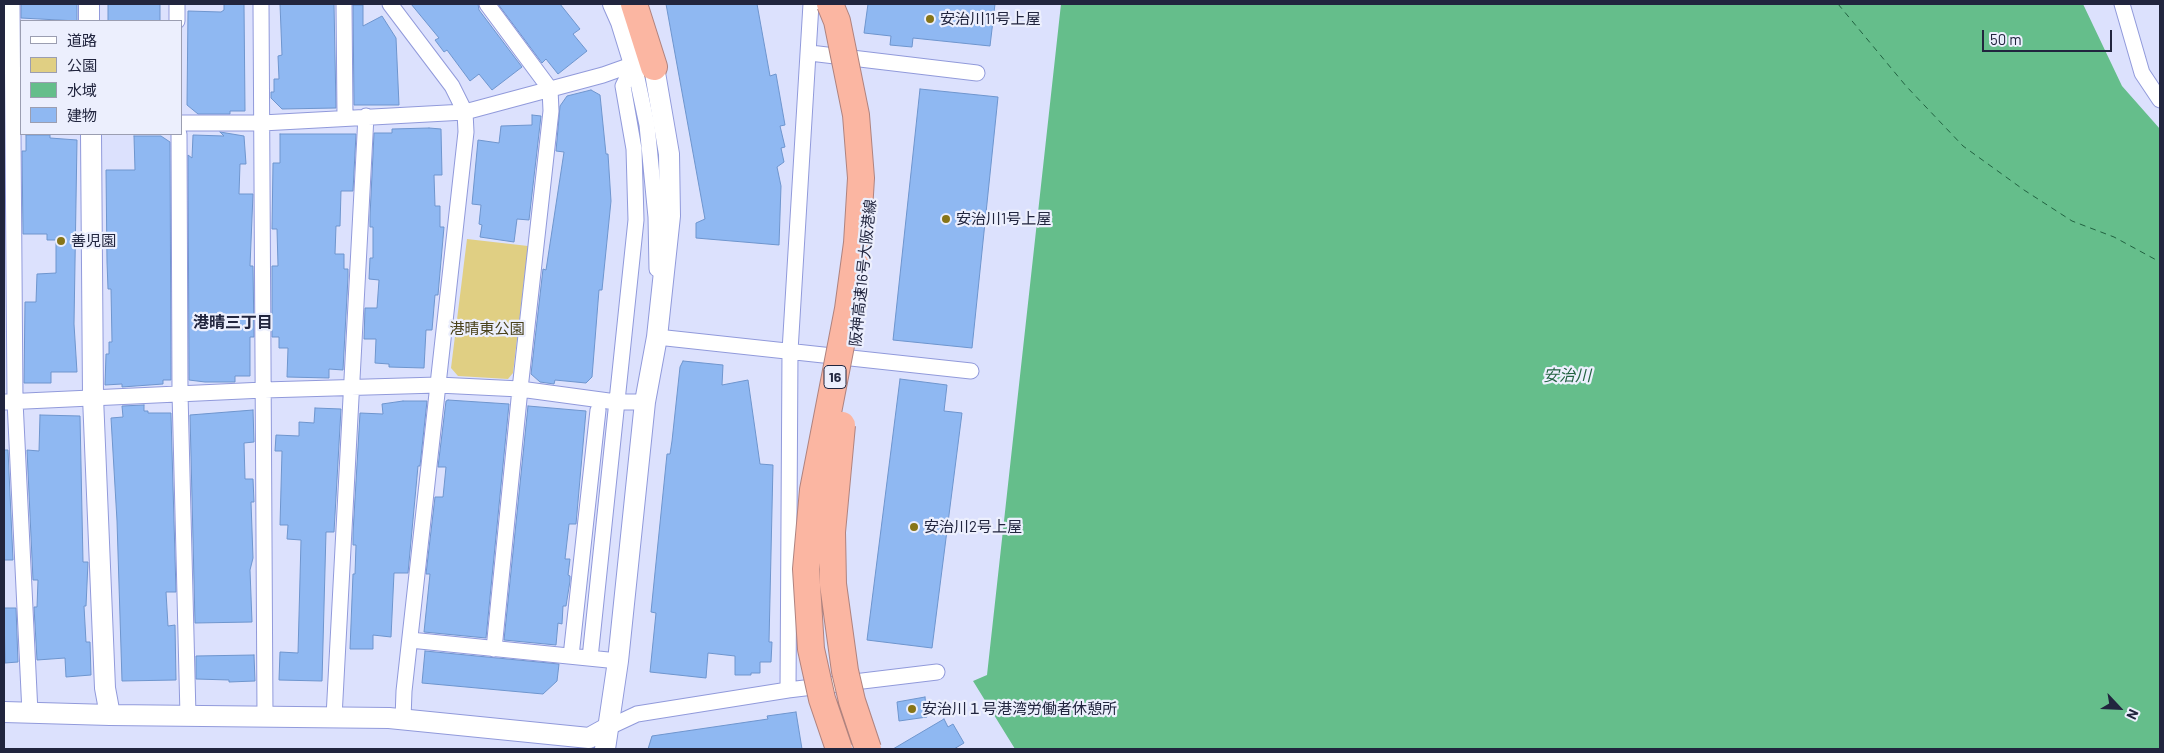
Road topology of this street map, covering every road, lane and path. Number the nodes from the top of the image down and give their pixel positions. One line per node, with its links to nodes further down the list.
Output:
1 (12, 4): 25 (street)
2 (89, 4): 14 (street)
3 (177, 4): 15 (street)
4 (261, 4): 24 (street)
5 (344, 4): 23 (street)
6 (390, 4): 21 (street)
7 (487, 4): 19 (street)
8 (613, 4): 17 (street)
9 (634, 4): 17 (highway)
10 (811, 4): 16 (street)
11 (830, 4): 59 (highway, 阪神高速16号大阪港線 / 16, bridge)
12 (841, 4): 60 (highway, 阪神高速16号大阪港線 / 16, bridge)
13 (2122, 4): 20 (street)
14 (89, 20)
15 (177, 20)
16 (810, 53): 18 (street); 30 (street)
17 (644, 66): 19 (street); 29 (street); 39 (street)
18 (977, 73)
19 (550, 89): 21 (street); 34 (street)
20 (2160, 100)
21 (465, 112): 22 (street); 32 (street)
22 (366, 116): 23 (street); 33 (street)
23 (345, 117): 24 (street)
24 (262, 122): 26 (street); 35 (street)
25 (12, 123): 38 (street)
26 (182, 123)
27 (91, 135): 37 (street)
28 (179, 135): 36 (street)
29 (658, 337): 30 (street); 40 (street)
30 (790, 351): 31 (street); 48 (street)
31 (970, 371)
32 (438, 385): 33 (street); 34 (street); 42 (street)
33 (352, 388): 35 (street); 54 (street)
34 (520, 389): 39 (street); 43 (street)
35 (264, 390): 36 (street); 53 (street)
36 (180, 393): 37 (street); 52 (street)
37 (93, 397): 38 (street); 51 (street)
38 (9, 402): 50 (street)
39 (616, 402): 40 (street); 45 (street)
40 (645, 402): 46 (street)
41 (598, 410): 44 (street)
42 (410, 640): 43 (street); 55 (street)
43 (494, 649): 44 (street)
44 (571, 656): 45 (street)
45 (590, 658): 46 (street)
46 (618, 661): 56 (street)
47 (937, 672): 48 (street)
48 (788, 690): 56 (street)
49 (4, 712): 50 (street)
50 (30, 713): 51 (street)
51 (110, 715): 52 (street)
52 (188, 716): 53 (street)
53 (265, 716): 54 (street)
54 (334, 717): 55 (street)
55 (403, 719): 57 (street)
56 (607, 728): 57 (street); 58 (street)
57 (588, 743)
58 (605, 749)
59 (839, 749)
60 (868, 749)

